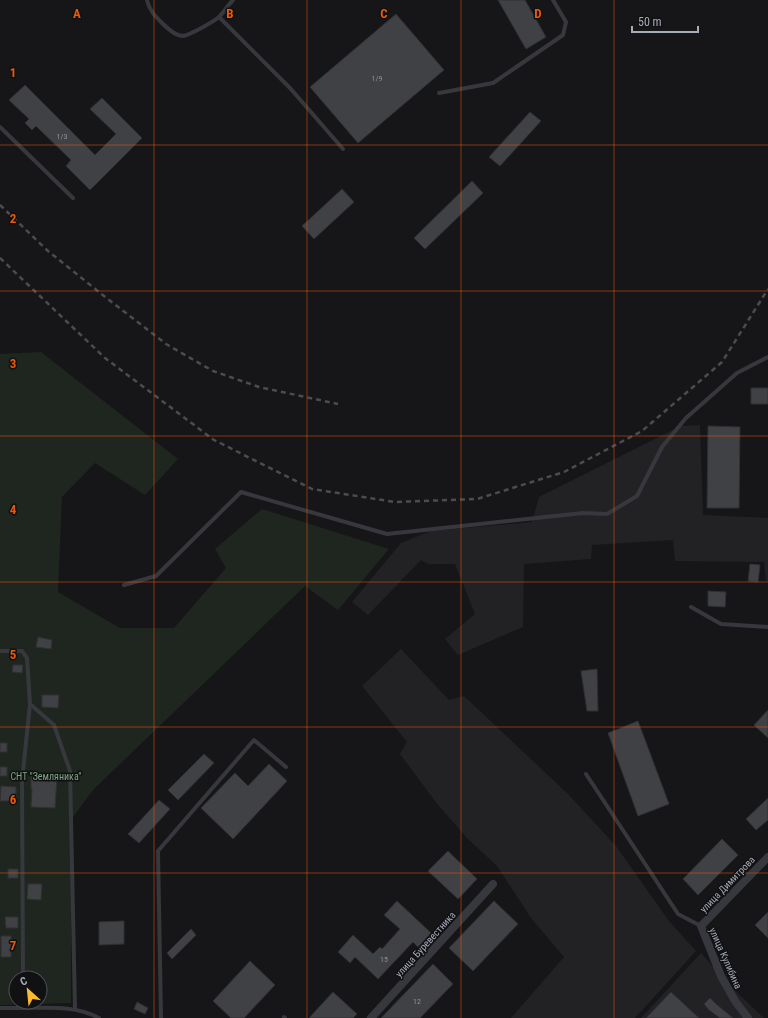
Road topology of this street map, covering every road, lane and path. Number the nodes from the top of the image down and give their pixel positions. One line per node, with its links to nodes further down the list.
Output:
1 (146, 0): 4 (lane)
2 (233, 0): 4 (lane)
3 (553, 0): 5 (lane)
4 (219, 17): 7 (lane)
5 (439, 93)
6 (0, 126): 8 (lane)
7 (343, 149)
8 (73, 198)
9 (768, 357): 10 (lane)
10 (124, 585)
11 (691, 607): 12 (lane)
12 (768, 628)
13 (0, 651): 14 (lane)
14 (30, 704): 20 (lane); 22 (lane)
15 (286, 767): 24 (lane)
16 (586, 774): 19 (lane)
17 (768, 857): 19 (street, улица Димитрова)
18 (493, 884): 25 (street, улица Буревестника)
19 (701, 926): 26 (street, улица Кулибина)
20 (23, 970)
21 (48, 1008): 22 (lane)
22 (75, 1009): 23 (lane)
23 (99, 1018)
24 (161, 1018)
25 (371, 1018)
26 (748, 1018)

